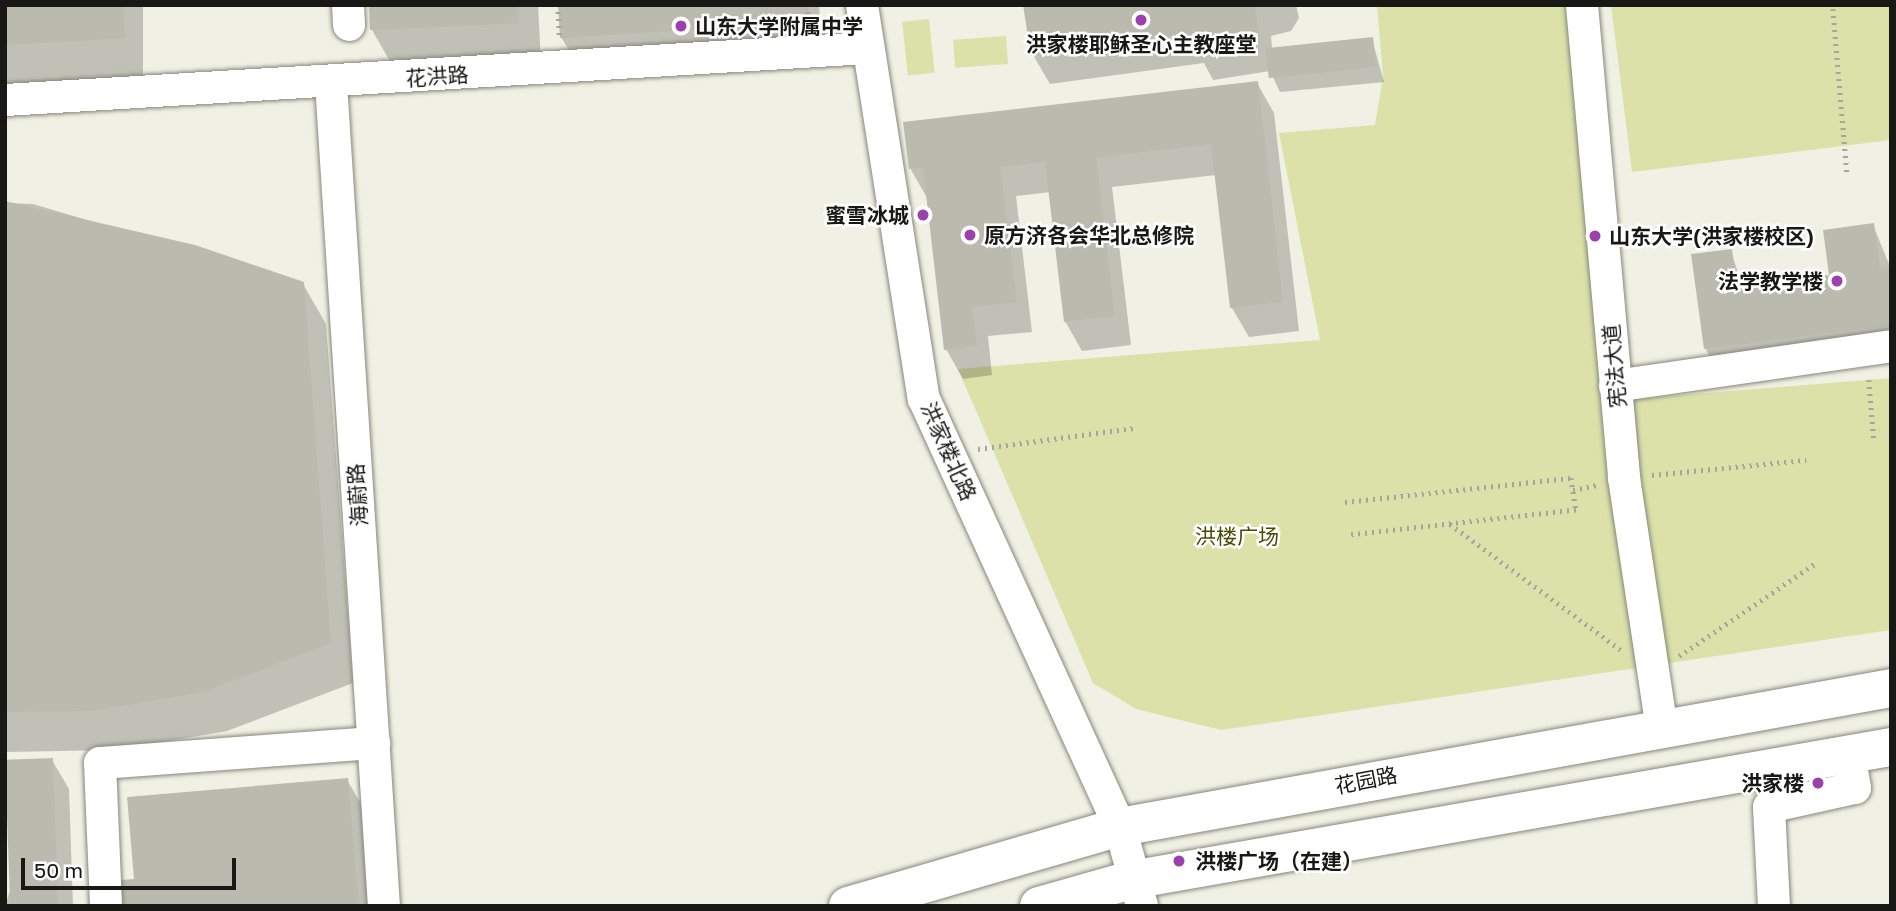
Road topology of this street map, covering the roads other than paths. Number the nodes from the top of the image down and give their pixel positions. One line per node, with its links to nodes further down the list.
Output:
1 (862, 5): 3 (street, 洪家楼北路)
2 (1582, 5): 7 (street, 宪法大道)
3 (868, 48): 4 (street, 花洪路); 13 (street, 洪家楼北路)
4 (331, 83): 5 (street, 花洪路); 10 (street, 海蔚路)
5 (5, 100)
6 (1891, 346): 7 (street)
7 (1615, 386): 9 (street, 宪法大道)
8 (1891, 688): 9 (main road, 花园路)
9 (1661, 724): 13 (main road, 花园路)
10 (373, 743): 15 (street); 16 (street, 海蔚路)
11 (1891, 747): 12 (main road)
12 (1849, 754): 14 (main road); 19 (street)
13 (1120, 827): 14 (street, 洪家楼北路); 17 (main road, 花园路)
14 (1137, 893): 18 (main road)
15 (106, 906)
16 (384, 906)
17 (848, 906)
18 (1039, 906)
19 (1774, 906)

